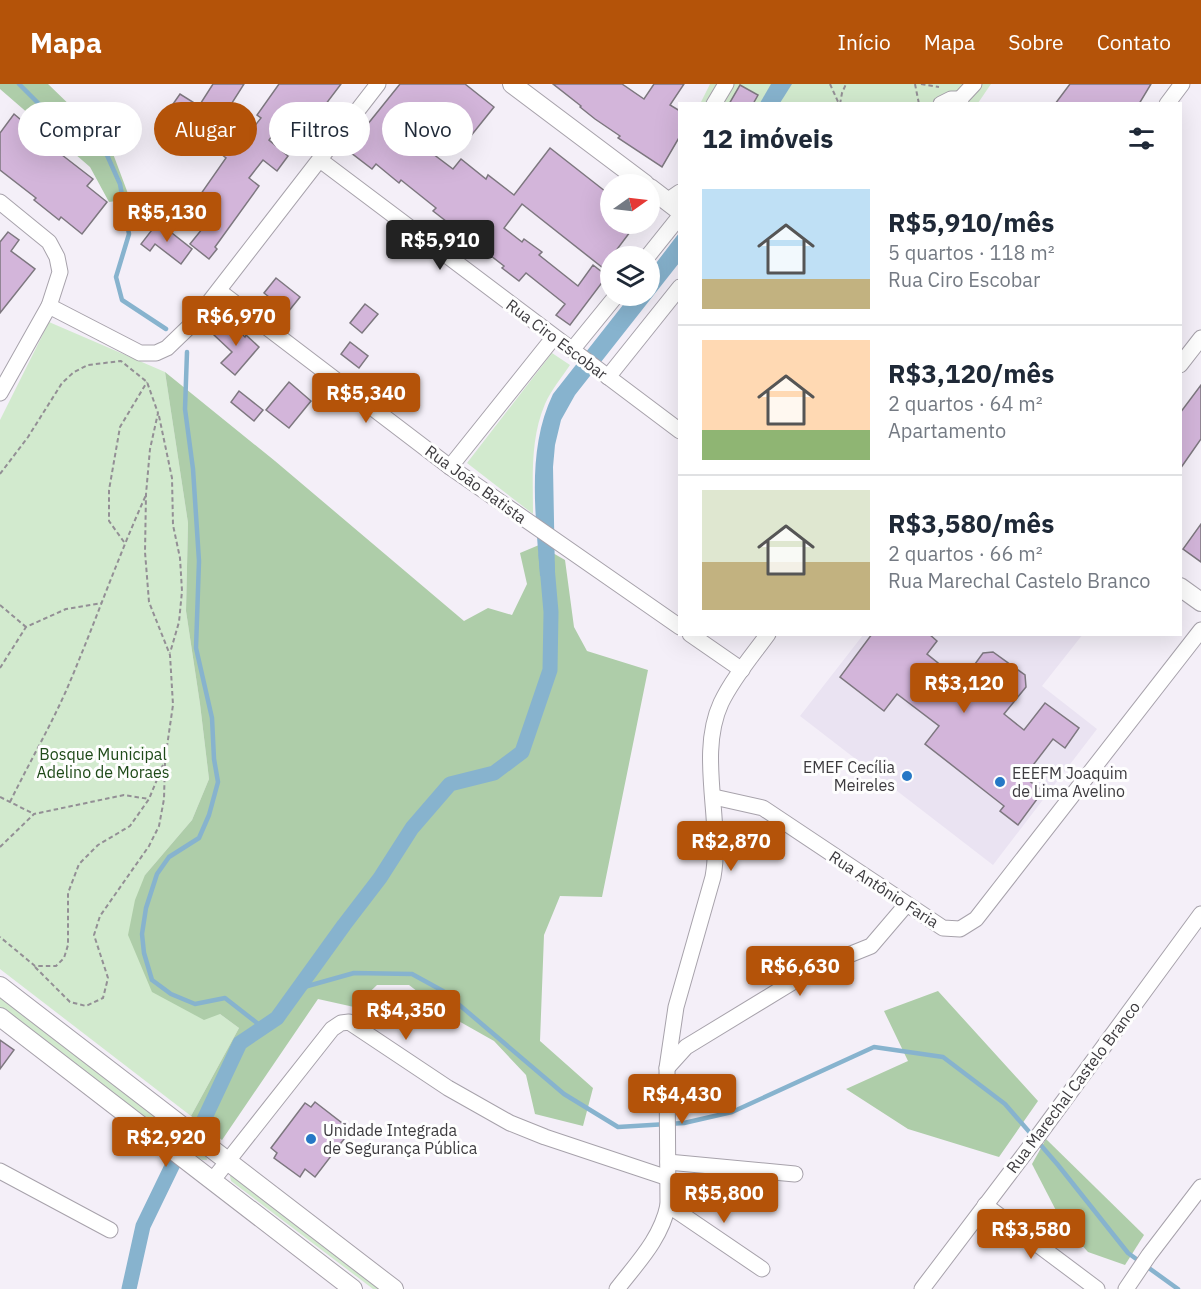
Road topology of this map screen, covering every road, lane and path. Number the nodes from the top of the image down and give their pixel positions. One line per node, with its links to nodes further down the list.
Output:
1 (378, 84): 18 (street)
2 (512, 84): 19 (street)
3 (726, 84): 12 (street)
4 (830, 84): 13 (path)
5 (846, 84): 14 (path)
6 (915, 84): 15 (path)
7 (921, 84): 10 (path)
8 (974, 84): 11 (street)
9 (1182, 84): 17 (street)
10 (939, 87)
11 (961, 101): 16 (street)
12 (715, 102)
13 (839, 102)
14 (840, 102)
15 (919, 102)
16 (945, 102)
17 (1168, 102)
18 (320, 160): 26 (street); 29 (street, Rua Ciro Escobar)
19 (632, 174)
20 (660, 193): 21 (street)
21 (675, 201)
22 (0, 202): 27 (street)
23 (678, 218): 24 (street)
24 (656, 246)
25 (678, 289): 33 (street)
26 (219, 291): 27 (street); 38 (street, Rua João Batista)
27 (49, 306): 35 (street)
28 (609, 306): 31 (street)
29 (554, 337): 31 (street, Rua Ciro Escobar); 38 (street)
30 (1201, 338): 32 (street)
31 (576, 353): 33 (street, Rua Ciro Escobar)
32 (1182, 362)
33 (603, 374): 37 (street, Rua Ciro Escobar)
34 (147, 382): 36 (path); 39 (path); 41 (path)
35 (0, 393)
36 (158, 413): 40 (path); 51 (path)
37 (678, 430)
38 (450, 466): 46 (street, Rua João Batista)
39 (0, 474)
40 (146, 494): 41 (path); 51 (path)
41 (124, 543): 44 (path)
42 (1182, 588): 43 (street)
43 (1201, 602)
44 (103, 603): 47 (path); 58 (path)
45 (0, 604): 47 (path)
46 (678, 626)
47 (26, 627): 52 (path)
48 (1201, 630): 61 (street, Rua Antônio Faria)
49 (693, 636): 53 (street)
50 (766, 636): 53 (street)
51 (170, 655): 54 (path)
52 (0, 668)
53 (741, 670): 56 (street)
54 (165, 760): 57 (path); 64 (path)
55 (0, 797): 58 (path)
56 (714, 797): 61 (street, Rua Antônio Faria); 67 (street)
57 (149, 799): 59 (path); 64 (path)
58 (10, 802): 59 (path)
59 (34, 814): 60 (path)
60 (0, 847)
61 (906, 905): 67 (street)
62 (1201, 914): 76 (street, Rua Marechal Castelo Branco)
63 (0, 940): 64 (path)
64 (35, 966)
65 (0, 986): 68 (street)
66 (0, 1017): 73 (street)
67 (667, 1068): 69 (street)
68 (227, 1161): 72 (street); 73 (street); 80 (street)
69 (668, 1162): 71 (street); 72 (street)
70 (0, 1171): 77 (street)
71 (795, 1174)
72 (668, 1178): 75 (street)
73 (212, 1181): 79 (street)
74 (1201, 1187): 84 (street)
75 (668, 1205): 78 (street); 81 (street)
76 (985, 1205): 82 (street, Rua Marechal Castelo Branco); 83 (street)
77 (110, 1230)
78 (762, 1269)
79 (353, 1289)
80 (394, 1289)
81 (617, 1289)
82 (922, 1289)
83 (1097, 1289)
84 (1126, 1289)

